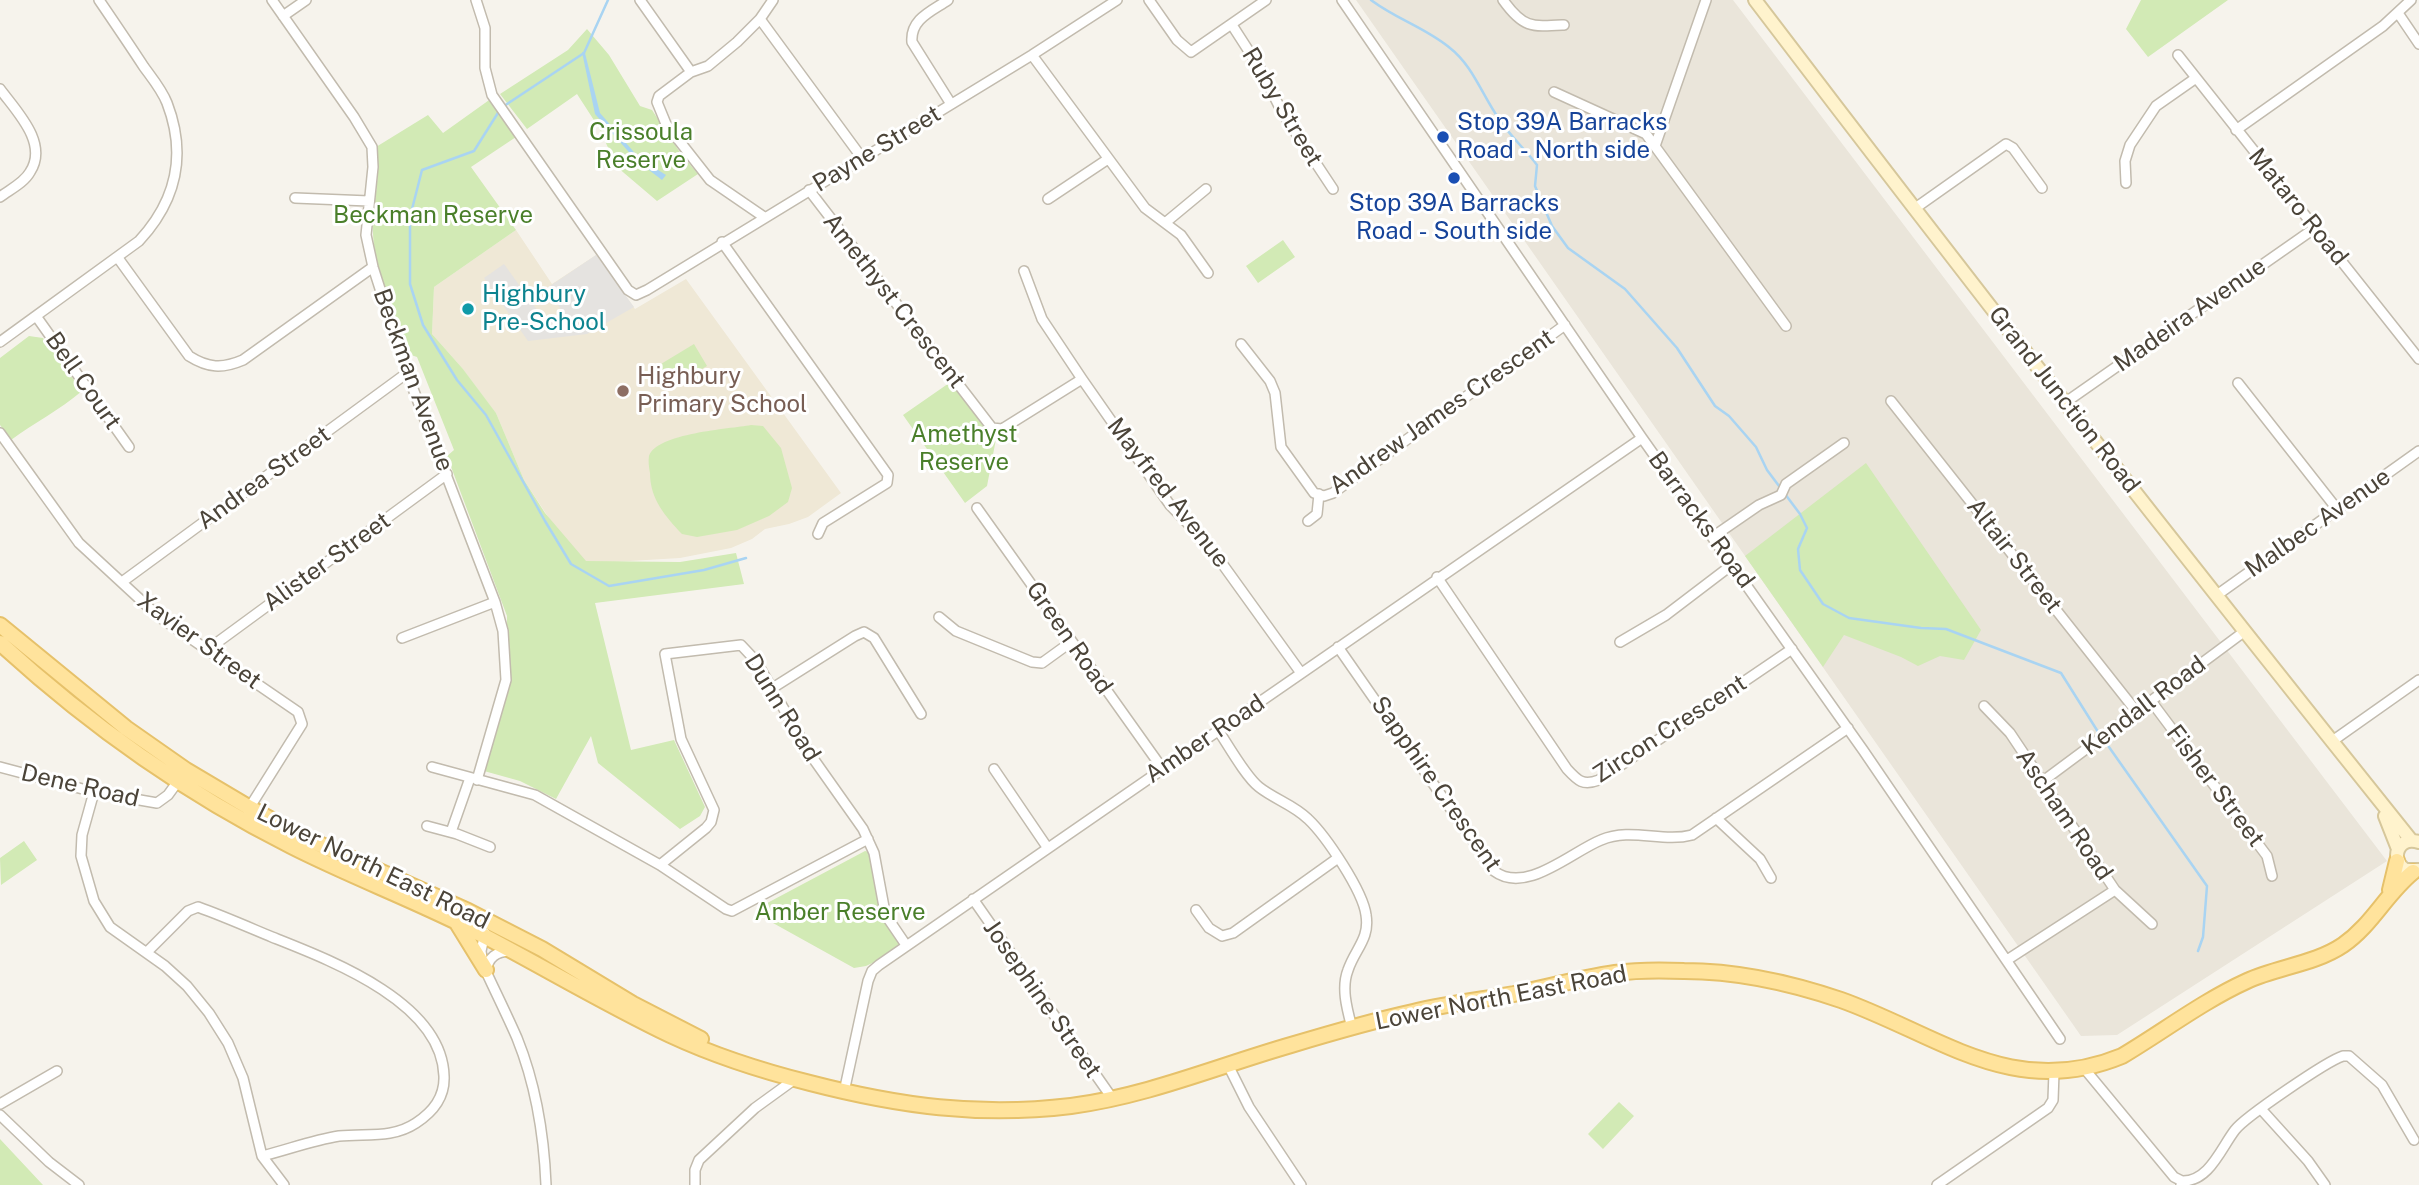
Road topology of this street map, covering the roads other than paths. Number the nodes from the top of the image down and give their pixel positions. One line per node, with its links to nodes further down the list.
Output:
1 (99, 0): 47 (street)
2 (272, 0): 17 (street, Beckman Avenue)
3 (306, 0): 17 (street)
4 (476, 0): 46 (street, Payne Street)
5 (640, 0): 24 (street)
6 (773, 0): 18 (street)
7 (948, 0): 28 (street)
8 (1116, 0): 22 (street, Payne Street)
9 (1149, 0): 19 (street)
10 (1266, 0): 19 (street)
11 (1342, 0): 52 (street, Barracks Road)
12 (1503, 0): 20 (street)
13 (1706, 0): 30 (street)
14 (1755, 0): 42 (main road, Grand Junction Road)
15 (2411, 0): 16 (street)
16 (2398, 13): 21 (street); 29 (street)
17 (283, 16): 41 (street, Beckman Avenue)
18 (760, 19): 24 (street); 31 (street)
19 (1232, 24): 36 (street, Ruby Street)
20 (1564, 25)
21 (2419, 44)
22 (1032, 55): 28 (street, Payne Street); 32 (street)
23 (2178, 55): 25 (street, Mataro Road)
24 (691, 72): 43 (street)
25 (2196, 78): 29 (street, Mataro Road); 33 (street)
26 (0, 89): 38 (street)
27 (1554, 92): 30 (street)
28 (951, 104): 31 (street, Payne Street)
29 (2236, 130): 45 (street, Mataro Road)
30 (1656, 146): 53 (street)
31 (862, 159): 37 (street, Payne Street)
32 (1108, 159): 40 (street); 44 (street)
33 (2126, 183)
34 (2042, 188): 42 (street)
35 (1206, 189): 44 (street)
36 (1333, 189)
37 (809, 190): 43 (street, Payne Street); 58 (street, Amethyst Crescent)
38 (0, 197)
39 (295, 198): 41 (street)
40 (1048, 200)
41 (369, 201): 48 (street, Beckman Avenue)
42 (1914, 209): 61 (main road, Grand Junction Road)
43 (764, 217): 46 (street, Payne Street)
44 (1165, 223): 50 (street)
45 (2315, 228): 56 (street, Mataro Road); 61 (street, Madeira Avenue)
46 (722, 243): 72 (street)
47 (118, 258): 48 (street); 51 (street)
48 (373, 267): 57 (street, Beckman Avenue)
49 (1024, 271): 58 (street, Mayfred Avenue)
50 (1208, 273)
51 (36, 316): 54 (street); 65 (street, Bell Court)
52 (1565, 325): 63 (street, Barracks Road); 68 (street, Andrew James Crescent)
53 (1786, 326)
54 (0, 342)
55 (1241, 344): 68 (street, Andrew James Crescent)
56 (2419, 359)
57 (407, 373): 67 (street, Beckman Avenue); 76 (street, Andrea Street)
58 (1083, 379): 89 (street, Mayfred Avenue)
59 (2238, 383): 70 (street)
60 (1891, 401): 94 (street, Altair Street)
61 (2066, 402): 77 (main road, Grand Junction Road)
62 (0, 433): 76 (street, Xavier Street)
63 (1642, 438): 73 (street, Barracks Road); 75 (street, Amber Road)
64 (1844, 443): 73 (street)
65 (129, 447)
66 (2419, 451): 70 (street, Malbec Avenue)
67 (447, 474): 78 (street, Beckman Avenue); 87 (street, Alister Street)
68 (1319, 494): 71 (street, Andrew James Crescent)
69 (977, 508): 83 (street, Green Road)
70 (2337, 509): 77 (street, Malbec Avenue)
71 (1308, 521)
72 (818, 534)
73 (1714, 536): 74 (street, Barracks Road)
74 (1734, 564): 84 (street); 88 (street, Barracks Road)
75 (1437, 577): 86 (street, Amber Road); 88 (street, Zircon Crescent)
76 (121, 582): 87 (street, Xavier Street)
77 (2217, 595): 81 (main road, Grand Junction Road)
78 (495, 603): 82 (street); 104 (street, Beckman Avenue)
79 (939, 617): 83 (street)
80 (0, 625): 103 (main road, Lower North East Road)
81 (2245, 631): 92 (street, Kendall Road); 98 (main road, Grand Junction Road)
82 (402, 638)
83 (1071, 642): 101 (street, Green Road)
84 (1620, 642)
85 (0, 643): 103 (main road, Lower North East Road)
86 (1338, 647): 89 (street, Amber Road); 109 (street, Sapphire Crescent)
87 (207, 649): 108 (street, Xavier Street)
88 (1792, 649): 96 (street, Barracks Road)
89 (1301, 673): 97 (street, Amber Road)
90 (2419, 680): 98 (street)
91 (771, 689): 95 (street); 112 (street, Dunn Road); 118 (street, Dunn Road)
92 (2151, 701): 94 (street, Kendall Road); 120 (street, Fisher Street)
93 (1984, 706): 105 (street, Ascham Road)
94 (2136, 711): 105 (street, Kendall Road)
95 (921, 714)
96 (1848, 728): 109 (street, Sapphire Crescent); 132 (street, Barracks Road)
97 (1217, 730): 101 (street, Amber Road); 117 (street)
98 (2330, 742): 107 (main road, Grand Junction Road)
99 (432, 766): 104 (street)
100 (0, 767): 106 (street, Dene Road)
101 (1162, 768): 115 (street, Amber Road)
102 (994, 769): 115 (street)
103 (183, 775): 106 (street, Dene Road); 108 (main road, Lower North East Road)
104 (474, 779): 111 (street, Beckman Avenue); 118 (street)
105 (2043, 781): 122 (street, Ascham Road)
106 (94, 792): 131 (street)
107 (2376, 797): 113 (main road, Grand Junction Road); 116 (main road, Grand Junction Road)
108 (246, 814): 126 (main road, Lower North East Road); 128 (main road, Lower North East Road)
109 (1716, 818): 121 (street)
110 (427, 826): 111 (street)
111 (451, 832): 114 (street)
112 (868, 839): 118 (street); 129 (street, Dunn Road)
113 (2416, 840): 116 (main road)
114 (491, 847)
115 (1047, 847): 124 (street, Amber Road)
116 (2398, 855): 119 (main road); 123 (main road, Lower North East Road)
117 (1338, 858): 125 (street); 134 (street)
118 (660, 866)
119 (2416, 872): 123 (main road, Lower North East Road)
120 (2272, 876)
121 (1771, 878)
122 (2115, 890): 127 (street); 132 (street, Ascham Road)
123 (2388, 895): 137 (main road, Lower North East Road)
124 (972, 899): 129 (street, Amber Road); 143 (street, Josephine Street)
125 (1196, 909)
126 (456, 922): 128 (main road, Lower North East Road); 133 (main road)
127 (2152, 924)
128 (487, 929): 130 (main road, Lower North East Road); 133 (street); 139 (main road, Lower North East Road)
129 (906, 945): 142 (street, Amber Road)
130 (511, 951): 133 (street); 139 (main road, Lower North East Road)
131 (147, 952): 148 (street); 148 (street)
132 (2007, 960): 135 (street, Barracks Road)
133 (486, 970): 152 (street)
134 (1352, 1028): 136 (main road, Lower North East Road); 140 (main road, Lower North East Road)
135 (2060, 1039)
136 (1228, 1065): 143 (main road, Lower North East Road); 154 (street)
137 (2083, 1067): 140 (main road, Lower North East Road); 149 (street)
138 (57, 1071): 144 (street)
139 (768, 1072): 141 (main road, Lower North East Road)
140 (2054, 1072): 155 (street)
141 (795, 1079): 142 (main road, Lower North East Road); 153 (street)
142 (844, 1092): 143 (main road, Lower North East Road)
143 (1112, 1098)
144 (0, 1104)
145 (2261, 1109): 147 (street); 149 (street); 156 (street)
146 (0, 1115): 150 (street)
147 (2414, 1140)
148 (262, 1156): 151 (street)
149 (2182, 1183)
150 (74, 1184)
151 (284, 1185)
152 (546, 1185)
153 (695, 1185)
154 (1301, 1185)
155 (1937, 1185)
156 (2325, 1185)

